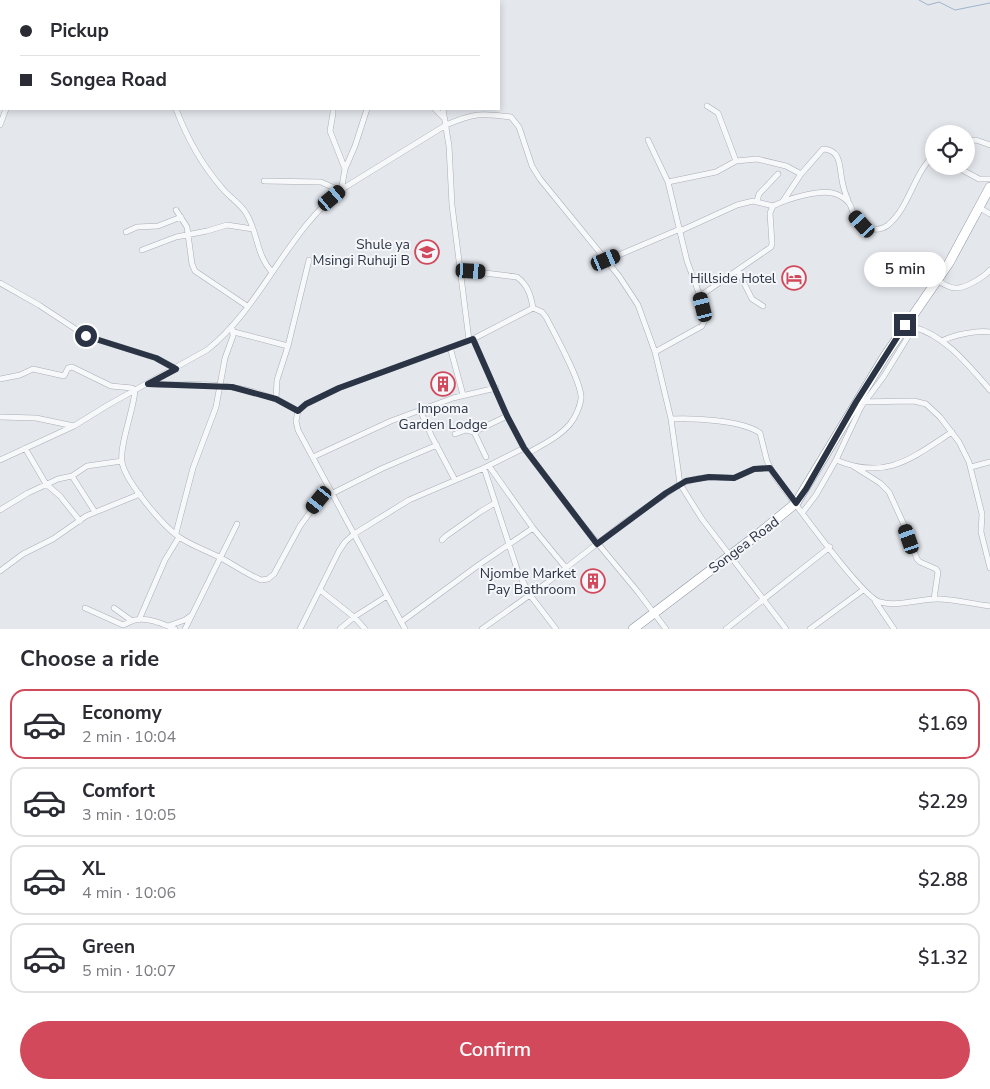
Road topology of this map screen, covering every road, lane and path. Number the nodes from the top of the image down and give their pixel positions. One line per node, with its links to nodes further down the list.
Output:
1 (707, 106): 14 (street)
2 (6, 110): 9 (street)
3 (176, 110): 33 (street)
4 (333, 110): 16 (street)
5 (367, 110): 16 (street)
6 (436, 110): 8 (street)
7 (443, 110): 8 (street)
8 (443, 117): 10 (street)
9 (0, 125)
10 (446, 125): 24 (street); 39 (street); 40 (street)
11 (648, 140): 22 (street)
12 (975, 140): 13 (street)
13 (990, 145)
14 (736, 161): 18 (street); 22 (street)
15 (925, 166): 27 (street)
16 (344, 169): 24 (street)
17 (778, 174): 25 (street)
18 (801, 174): 26 (street); 27 (street)
19 (972, 175): 20 (street)
20 (990, 179)
21 (264, 181): 24 (street)
22 (668, 182): 34 (street)
23 (990, 187): 29 (highway, Songea Road)
24 (341, 190): 43 (street)
25 (757, 201): 28 (street); 34 (street)
26 (782, 203): 27 (street); 28 (street)
27 (849, 203)
28 (773, 206): 42 (street)
29 (980, 208): 31 (street); 44 (highway, Songea Road)
30 (176, 210): 32 (street)
31 (990, 214)
32 (180, 217): 35 (street); 36 (street)
33 (253, 229): 36 (street); 43 (street)
34 (680, 230): 39 (street); 46 (street)
35 (126, 232)
36 (187, 234): 37 (street); 47 (street)
37 (142, 250)
38 (309, 260): 56 (street)
39 (606, 260): 58 (street)
40 (460, 270): 49 (street); 54 (street)
41 (990, 270): 44 (street)
42 (738, 271): 46 (street); 48 (street)
43 (272, 272): 47 (street)
44 (937, 280): 51 (highway, Songea Road)
45 (0, 283): 59 (street)
46 (700, 296): 58 (street)
47 (247, 306): 50 (street)
48 (763, 306)
49 (533, 308): 54 (street); 81 (street)
50 (232, 326): 52 (street); 59 (street)
51 (910, 326): 55 (street); 68 (highway, Songea Road)
52 (234, 332): 56 (street); 62 (street)
53 (990, 332): 55 (street)
54 (471, 339): 57 (street); 63 (street)
55 (942, 341): 65 (street)
56 (288, 346): 67 (street)
57 (450, 347): 66 (street); 70 (street)
58 (655, 352): 73 (street)
59 (176, 369): 61 (street)
60 (0, 379): 64 (street)
61 (148, 384): 62 (street); 64 (street)
62 (220, 386): 67 (street); 107 (street)
63 (496, 388): 66 (street); 71 (street)
64 (135, 390): 74 (street); 86 (street)
65 (990, 390)
66 (463, 395): 69 (street)
67 (276, 399): 70 (street)
68 (860, 402): 76 (street); 85 (street); 99 (highway, Songea Road)
69 (420, 410): 78 (street); 82 (street)
70 (298, 411): 82 (street)
71 (507, 416): 75 (street); 80 (street)
72 (0, 417): 74 (street)
73 (671, 419): 91 (street); 95 (street)
74 (74, 426): 79 (street)
75 (474, 432): 77 (street); 83 (street)
76 (952, 432): 88 (street); 89 (street)
77 (455, 434)
78 (437, 444): 93 (street); 96 (street)
79 (25, 448): 84 (street); 94 (street)
80 (524, 448): 81 (street); 90 (street)
81 (528, 453): 109 (street)
82 (313, 457): 96 (street)
83 (486, 457)
84 (0, 460)
85 (836, 460): 88 (street); 102 (street)
86 (122, 461): 92 (street); 97 (street)
87 (990, 462): 89 (street)
88 (853, 466): 121 (street)
89 (971, 466): 115 (street)
90 (487, 467): 93 (street); 98 (street); 105 (street)
91 (770, 468): 95 (street); 99 (street)
92 (72, 476): 94 (street); 101 (street)
93 (455, 480): 106 (street)
94 (46, 484): 100 (street); 103 (street)
95 (680, 484): 109 (street); 112 (street)
96 (332, 493): 106 (street); 113 (street)
97 (140, 494): 101 (street); 107 (street)
98 (494, 503): 108 (street); 110 (street)
99 (796, 503): 102 (street); 112 (highway, Songea Road)
100 (0, 510)
101 (95, 512): 103 (street)
102 (803, 512): 111 (street)
103 (80, 521): 116 (street)
104 (237, 524): 113 (street)
105 (533, 528): 110 (street); 114 (street)
106 (354, 534): 117 (street); 120 (street)
107 (177, 535): 113 (street); 130 (street)
108 (442, 540)
109 (597, 544): 114 (street); 127 (street)
110 (509, 545): 119 (street); 132 (street)
111 (830, 548): 118 (street); 122 (street)
112 (731, 556): 122 (street); 127 (highway, Songea Road)
113 (220, 558): 128 (street)
114 (566, 568): 119 (street)
115 (990, 568)
116 (0, 571)
117 (320, 590): 129 (street); 137 (street)
118 (863, 590): 123 (street); 147 (street)
119 (530, 595): 134 (street); 142 (street)
120 (387, 596): 129 (street); 132 (street)
121 (934, 599): 123 (street); 124 (street)
122 (764, 600): 145 (street); 146 (street)
123 (874, 601): 148 (street)
124 (990, 606)
125 (85, 608): 131 (street)
126 (114, 608): 131 (street)
127 (654, 614): 143 (highway, Songea Road); 144 (street)
128 (193, 615): 133 (street); 136 (street)
129 (354, 616): 138 (street); 139 (street)
130 (139, 620): 131 (street); 133 (street)
131 (132, 621)
132 (401, 622): 140 (street)
133 (168, 626): 135 (street)
134 (489, 627): 141 (street)
135 (174, 629)
136 (185, 629)
137 (300, 629)
138 (340, 629)
139 (365, 629)
140 (404, 629)
141 (482, 629)
142 (556, 629)
143 (633, 629)
144 (666, 629)
145 (726, 629)
146 (786, 629)
147 (810, 629)
148 (894, 629)

